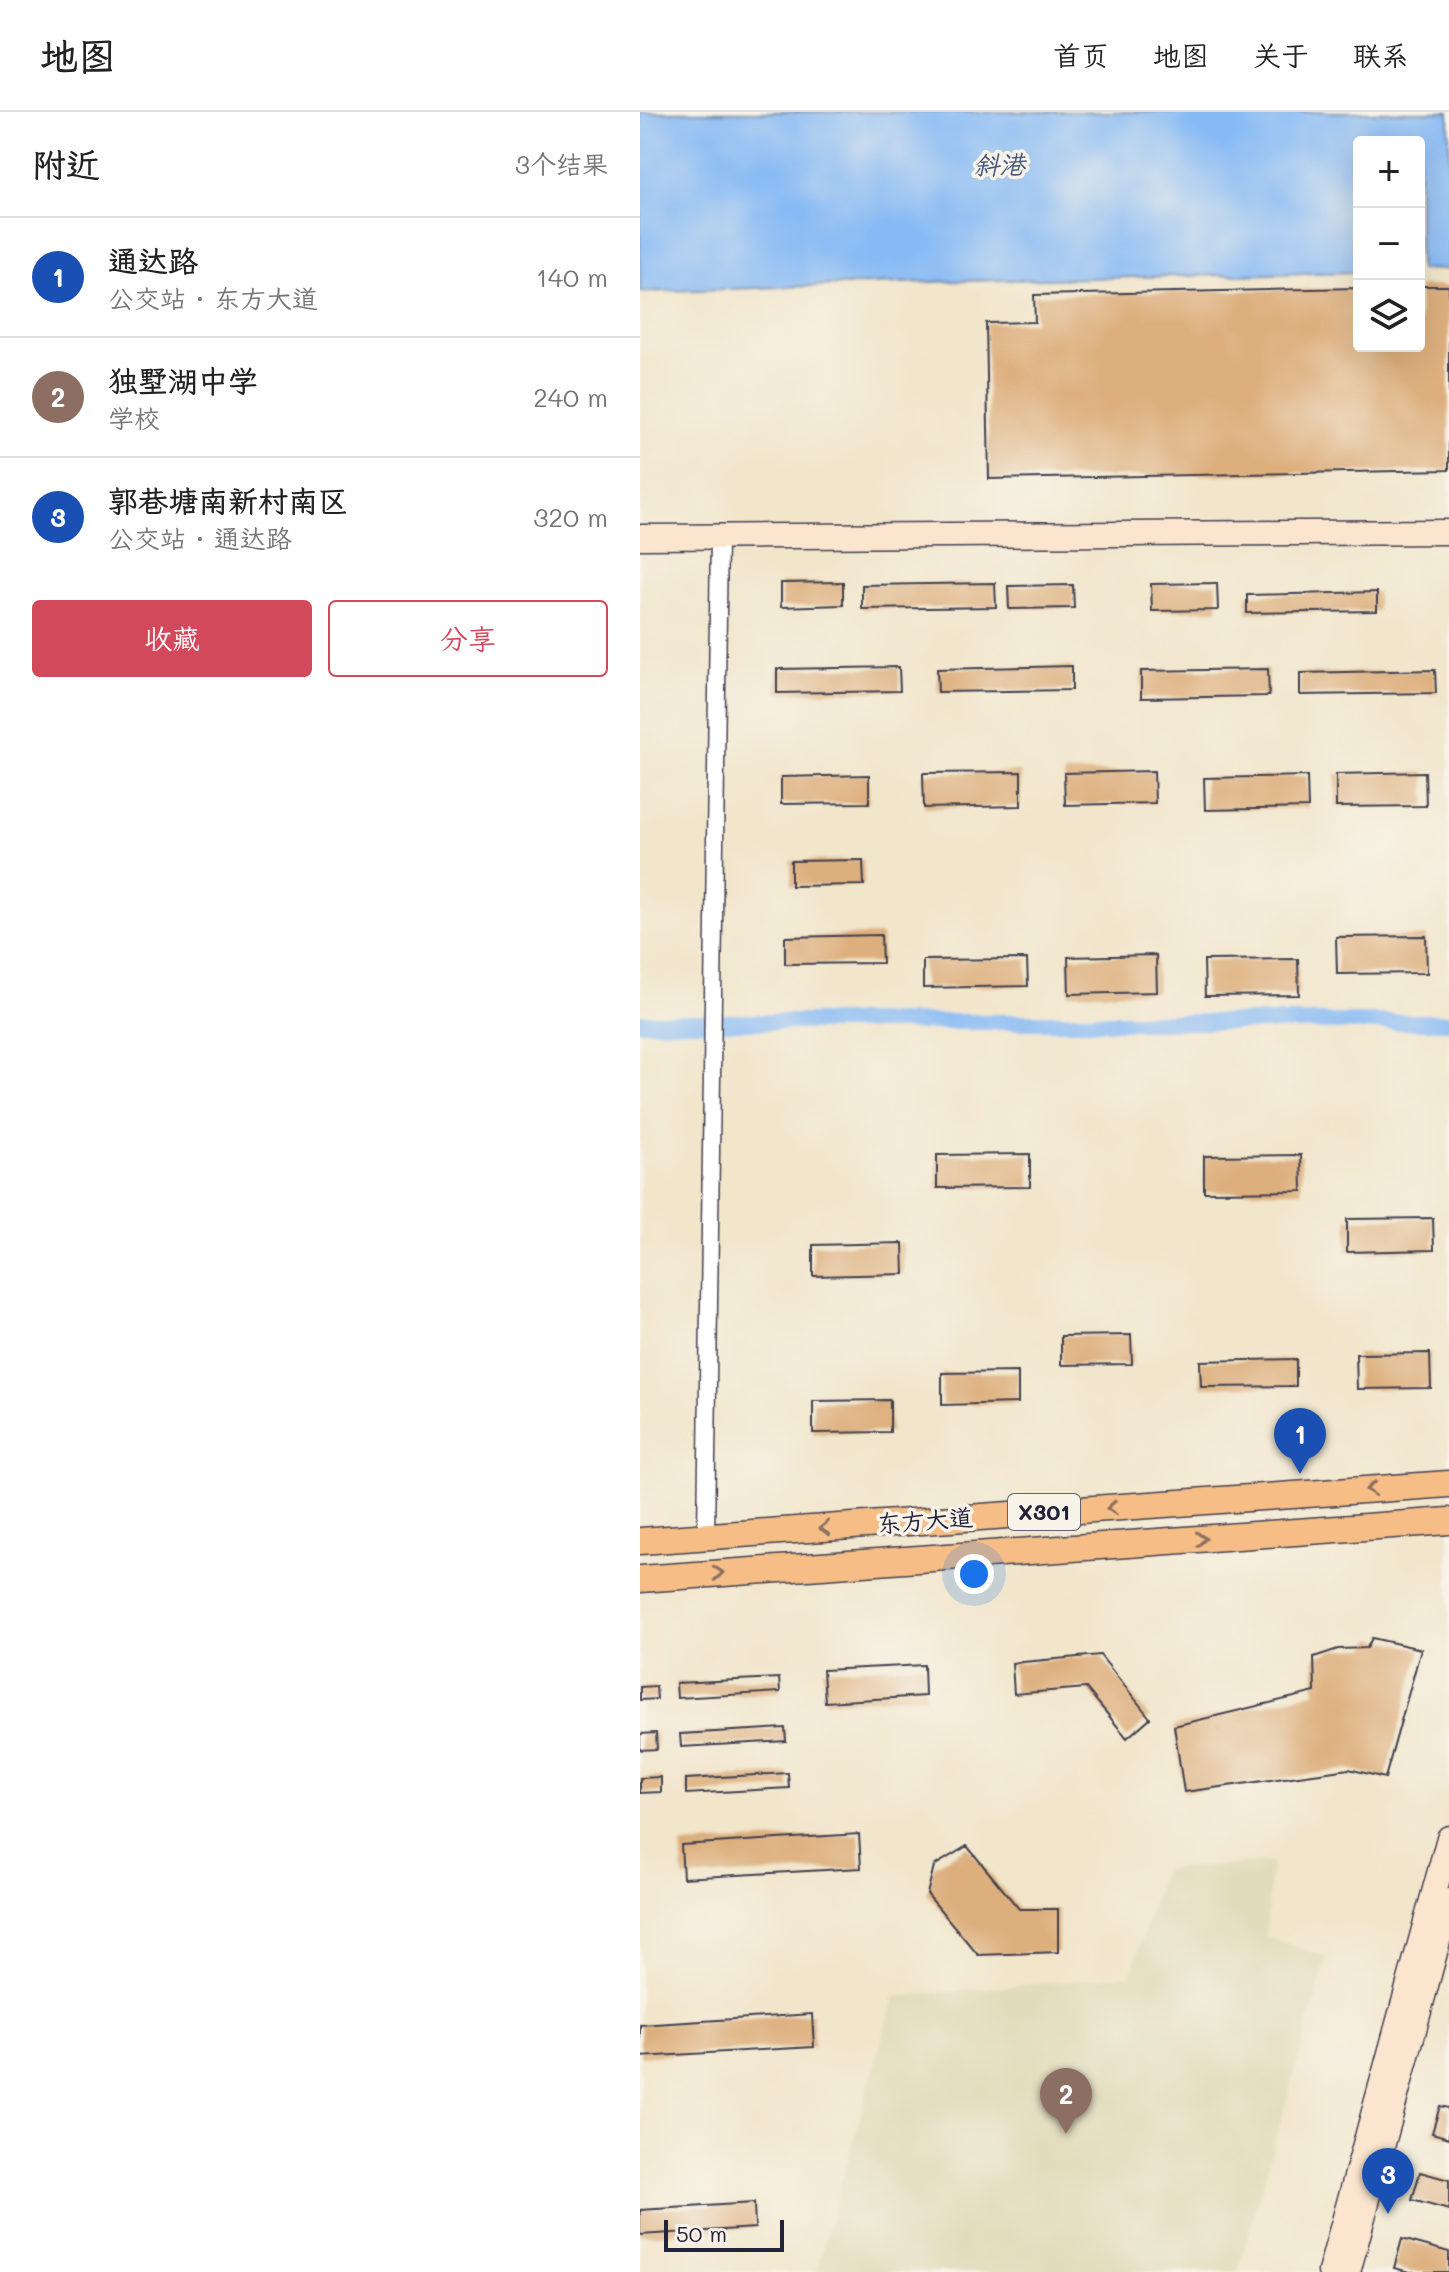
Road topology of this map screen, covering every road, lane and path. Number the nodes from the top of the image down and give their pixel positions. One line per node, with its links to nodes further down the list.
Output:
1 (1449, 532): 3 (main road)
2 (640, 537): 3 (main road)
3 (719, 537): 6 (street)
4 (1449, 1484): 6 (main road, 东方大道 / X301, one-way to 6)
5 (1449, 1521): 8 (main road, 东方大道 / X301, one-way to 5)
6 (706, 1536): 7 (main road, 东方大道 / X301)
7 (640, 1541)
8 (640, 1579)
9 (1449, 1838): 11 (main road)
10 (1449, 1901): 12 (main road)
11 (1330, 2272)
12 (1348, 2272)

